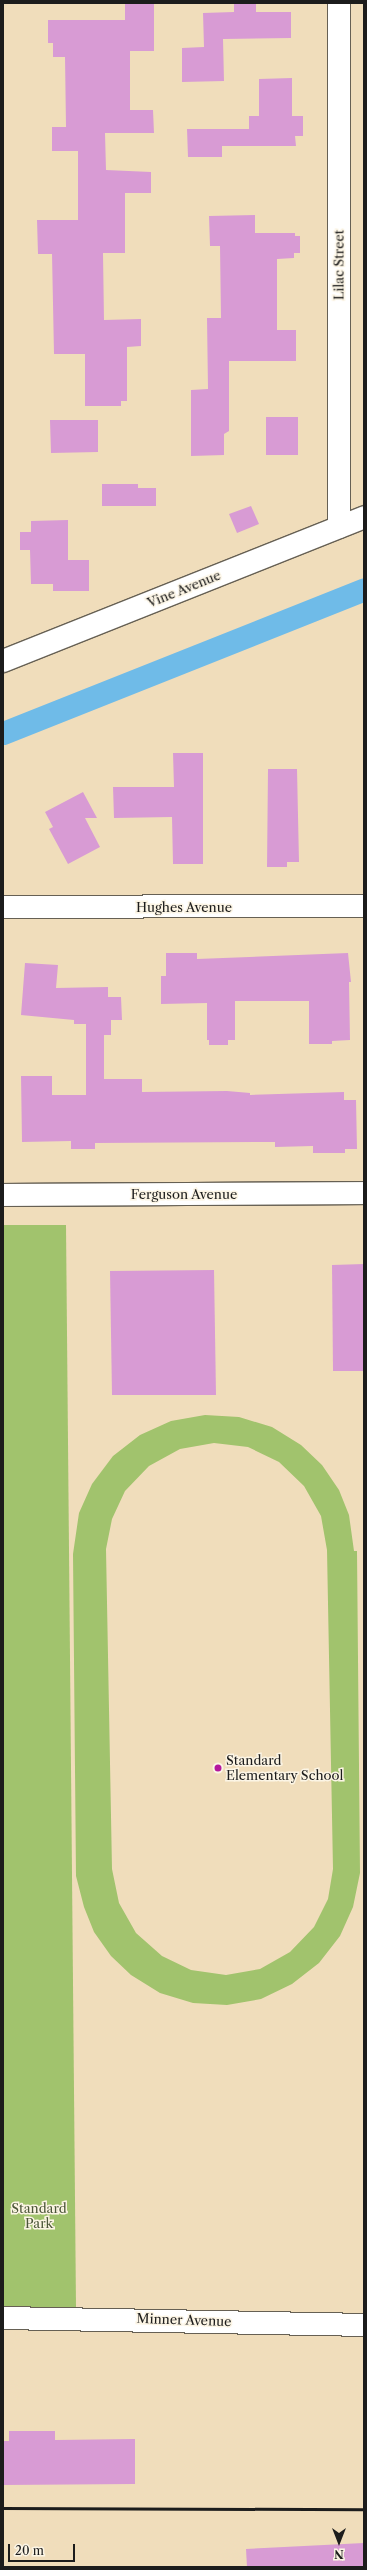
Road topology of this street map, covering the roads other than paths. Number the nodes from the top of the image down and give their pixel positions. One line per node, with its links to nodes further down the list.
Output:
1 (339, 3): 3 (street, Lilac Street)
2 (364, 517): 3 (street, Vine Avenue)
3 (339, 527): 4 (street, Vine Avenue)
4 (3, 661)
5 (364, 906): 6 (street, Hughes Avenue)
6 (3, 907)
7 (364, 1193): 8 (street, Ferguson Avenue)
8 (3, 1196)
9 (3, 2318): 10 (street, Minner Avenue)
10 (364, 2325)

